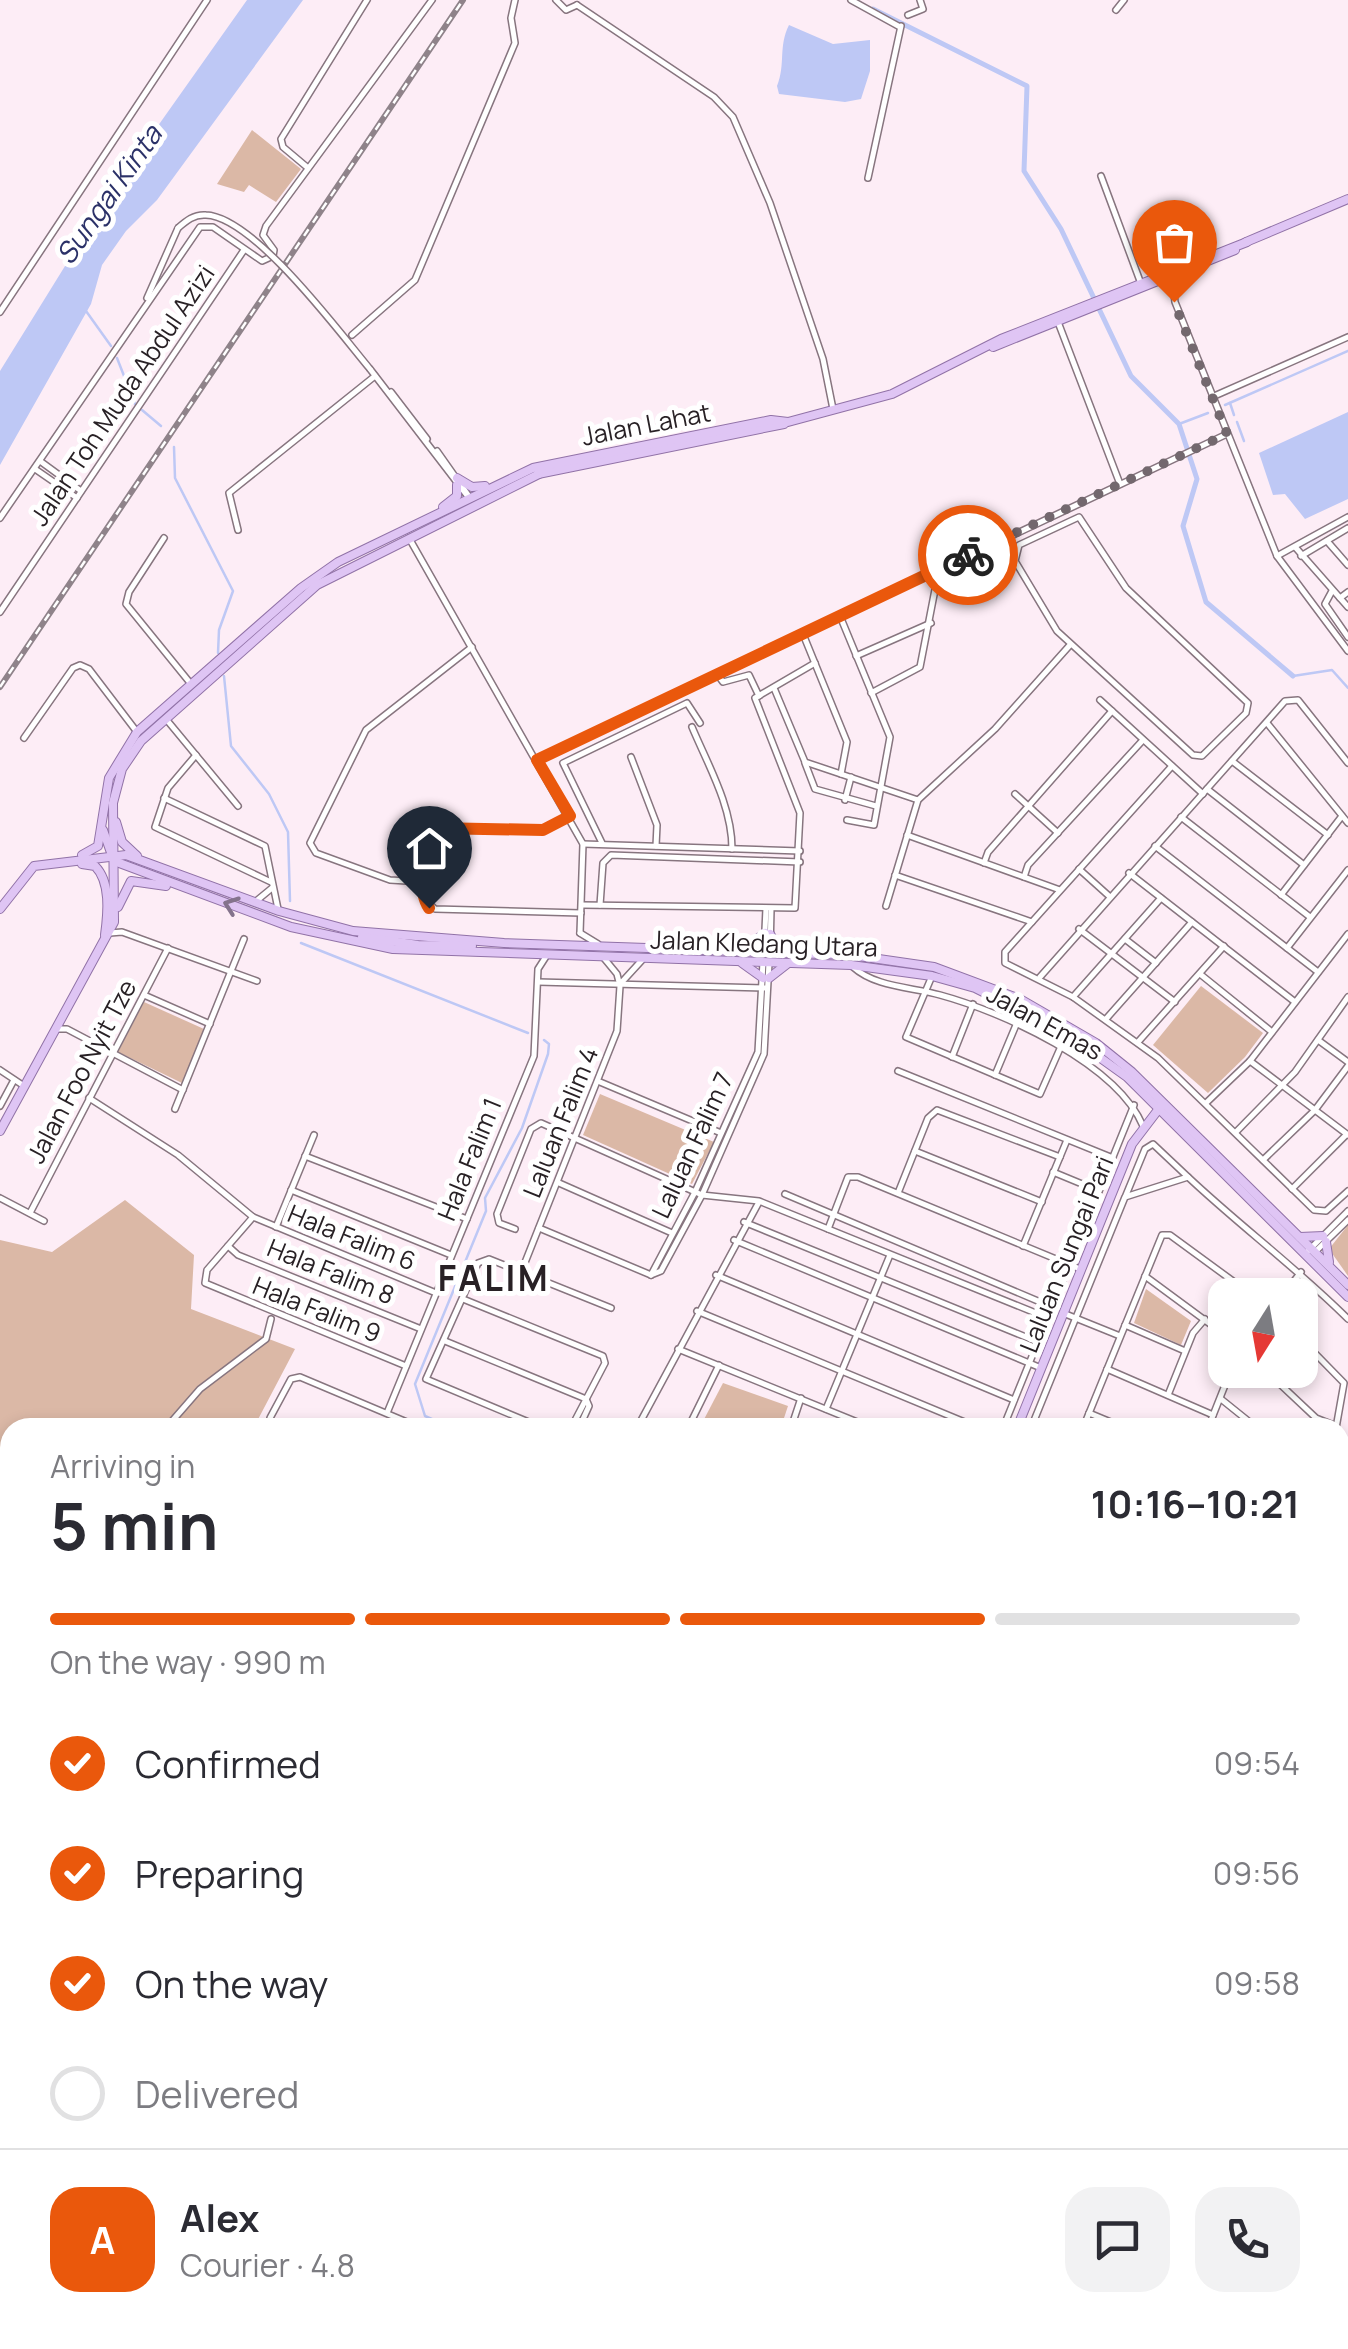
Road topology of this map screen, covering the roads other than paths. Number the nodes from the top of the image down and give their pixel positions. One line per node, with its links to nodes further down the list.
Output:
1 (207, 0): 25 (street)
2 (367, 0): 12 (street)
3 (432, 0): 12 (street)
4 (515, 0): 27 (street)
5 (556, 0): 9 (street)
6 (852, 0): 14 (street)
7 (920, 0): 11 (street)
8 (1124, 0): 10 (street)
9 (578, 3): 32 (street)
10 (1116, 10)
11 (908, 15)
12 (308, 168): 19 (street)
13 (1101, 176): 20 (street)
14 (868, 178)
15 (1346, 200): 17 (main road, Jalan Lahat)
16 (177, 231): 18 (street); 24 (street); 30 (street, bridge)
17 (1247, 242): 20 (main road, Jalan Lahat); 21 (main road, Jalan Lahat)
18 (186, 245): 19 (street); 24 (street)
19 (244, 249): 40 (street, Jalan Toh Muda Abdul Azizi)
20 (1140, 281): 22 (main road, Jalan Lahat)
21 (1171, 283): 22 (main road, Jalan Lahat); 31 (street)
22 (1100, 302): 23 (main road, Jalan Lahat)
23 (1086, 308): 26 (main road, Jalan Lahat); 29 (main road, Jalan Lahat)
24 (142, 310): 34 (street)
25 (0, 312)
26 (1058, 322): 29 (main road, Jalan Lahat); 38 (street)
27 (352, 334)
28 (1348, 337): 31 (street)
29 (970, 353): 32 (main road, Jalan Lahat)
30 (375, 376): 37 (street); 45 (street)
31 (1212, 396): 33 (street)
32 (833, 411): 36 (main road, Jalan Lahat)
33 (1227, 434): 38 (street); 50 (street)
34 (40, 461): 35 (street); 39 (street)
35 (35, 469): 39 (street); 43 (street)
36 (536, 471): 37 (main road); 41 (main road); 47 (main road)
37 (457, 481): 41 (street); 42 (main road)
38 (1120, 484): 53 (street)
39 (71, 489): 40 (street)
40 (79, 495): 58 (street, Jalan Toh Muda Abdul Azizi)
41 (469, 498): 42 (main road); 47 (main road)
42 (437, 514): 69 (main road)
43 (0, 518)
44 (1348, 521): 48 (street); 49 (street)
45 (238, 530)
46 (164, 538): 69 (street)
47 (409, 538): 64 (street); 76 (main road)
48 (1327, 541): 51 (street); 52 (street)
49 (1296, 548): 50 (street); 51 (street)
50 (1277, 556): 65 (street)
51 (1301, 556): 54 (street)
52 (1348, 565)
53 (938, 569): 59 (street); 60 (street)
54 (1332, 591): 56 (street); 62 (street)
55 (1348, 592): 56 (street)
56 (1340, 598): 57 (street)
57 (1348, 606)
58 (0, 612)
59 (840, 616): 61 (street); 66 (street)
60 (932, 623): 66 (street); 71 (street)
61 (804, 634): 67 (street); 68 (street)
62 (1348, 637)
63 (1070, 645): 63 (street); 98 (street)
64 (472, 647): 86 (street); 130 (street)
65 (1348, 651)
66 (856, 656): 71 (street)
67 (815, 663): 70 (street); 91 (street)
68 (717, 674): 72 (street); 75 (street)
69 (191, 684): 81 (main road)
70 (774, 688): 72 (street); 87 (street)
71 (872, 692): 93 (street)
72 (759, 696): 117 (street)
73 (1100, 700): 74 (street)
74 (1112, 711): 83 (street); 102 (street)
75 (632, 714): 79 (street); 86 (street)
76 (164, 717): 84 (street); 99 (main road)
77 (700, 723): 79 (street)
78 (1267, 723): 88 (street); 89 (street); 104 (street)
79 (638, 726): 112 (street)
80 (692, 727): 116 (street)
81 (137, 732): 82 (street); 108 (main road)
82 (24, 738)
83 (1143, 740): 90 (street); 109 (street)
84 (196, 755): 96 (street); 100 (street)
85 (631, 756): 114 (street)
86 (537, 760): 103 (street)
87 (804, 762): 91 (street); 97 (street)
88 (1232, 762): 94 (street); 111 (street)
89 (1348, 763)
90 (1172, 766): 94 (street); 124 (street)
91 (841, 774): 92 (street)
92 (851, 778): 93 (street); 97 (street)
93 (880, 787): 98 (street); 101 (street)
94 (1205, 792): 105 (street); 123 (street)
95 (1015, 794): 102 (street)
96 (164, 798): 131 (street); 131 (street)
97 (845, 800): 101 (street)
98 (918, 800): 110 (street)
99 (113, 803): 118 (main road); 119 (main road)
100 (238, 806)
101 (876, 806): 106 (street)
102 (1028, 806): 109 (street); 121 (street)
103 (570, 816): 113 (street); 130 (street)
104 (1342, 816): 107 (street); 111 (street)
105 (1181, 817): 115 (street); 134 (street)
106 (847, 820)
107 (1348, 823)
108 (102, 825): 118 (main road); 122 (main road)
109 (1058, 832): 128 (street)
110 (907, 835): 121 (street); 127 (street)
111 (1328, 835): 123 (street)
112 (602, 843): 113 (street); 114 (street)
113 (583, 844): 138 (street)
114 (656, 846): 116 (street)
115 (1155, 846): 126 (street); 163 (street)
116 (732, 849): 117 (street)
117 (800, 850): 120 (street)
118 (112, 858): 119 (main road, Jalan Kledang Utara); 122 (main road); 129 (main road, Jalan Kledang Utara); 145 (main road)
119 (140, 858): 129 (main road); 137 (main road, Jalan Kledang Utara)
120 (800, 862): 139 (street); 141 (street)
121 (984, 862): 128 (street)
122 (48, 864): 142 (main road); 155 (main road)
123 (1304, 865): 134 (street)
124 (1079, 869): 133 (street); 135 (street)
125 (1348, 870): 146 (street)
126 (1129, 873): 135 (street); 136 (street)
127 (896, 875): 140 (street); 147 (street)
128 (1024, 877): 133 (street)
129 (162, 880): 132 (main road, Jalan Kledang Utara)
130 (423, 882): 144 (street)
131 (272, 885): 137 (street); 143 (street)
132 (181, 887): 145 (main road); 166 (main road, Jalan Kledang Utara, one-way to 132)
133 (1060, 890): 147 (street)
134 (1282, 895): 146 (street)
135 (1109, 896): 150 (street)
136 (1161, 898): 148 (street); 157 (street)
137 (255, 902): 143 (main road, Jalan Kledang Utara)
138 (582, 905): 139 (street); 144 (street)
139 (600, 905): 141 (street)
140 (886, 906)
141 (769, 908): 153 (street, Laluan Falim 7)
142 (0, 909)
143 (279, 911): 149 (main road, Jalan Kledang Utara)
144 (582, 913): 152 (street)
145 (116, 915): 151 (street); 155 (main road)
146 (1310, 917): 163 (street)
147 (1032, 922): 181 (street)
148 (1192, 922): 161 (street); 174 (street)
149 (330, 926): 158 (main road, Jalan Kledang Utara); 159 (main road)
150 (1079, 929): 167 (street); 181 (street)
151 (122, 932): 155 (street); 162 (street)
152 (580, 933): 158 (street); 160 (street)
153 (768, 933): 164 (main road); 165 (main road); 170 (street, Laluan Falim 7)
154 (1348, 934): 178 (street)
155 (105, 938): 196 (main road)
156 (244, 939): 177 (street)
157 (1125, 939): 167 (street); 174 (street)
158 (550, 944): 159 (main road, Jalan Kledang Utara)
159 (580, 945): 160 (main road, Jalan Kledang Utara)
160 (600, 945): 164 (main road, Jalan Kledang Utara)
161 (1224, 946): 179 (street); 192 (street)
162 (168, 948): 177 (street); 188 (street, Jalan Foo Nyit Tze)
163 (1287, 948): 178 (street)
164 (740, 951): 170 (main road, Jalan Kledang Utara)
165 (787, 952): 170 (main road, Jalan Kledang Utara); 222 (main road, Jalan Kledang Utara)
166 (526, 954): 168 (main road, Jalan Kledang Utara); 176 (street)
167 (1111, 954): 182 (street); 189 (street)
168 (547, 955): 169 (main road, Jalan Kledang Utara); 176 (street)
169 (603, 957): 171 (main road, Jalan Kledang Utara); 186 (street)
170 (767, 957): 172 (main road, Jalan Kledang Utara); 173 (main road, Jalan Kledang Utara); 185 (street, Laluan Falim 7)
171 (644, 958): 172 (main road, Jalan Kledang Utara); 186 (street)
172 (738, 961): 185 (main road)
173 (791, 963): 175 (main road, Jalan Kledang Utara); 185 (main road)
174 (1156, 963): 182 (street)
175 (851, 965): 180 (main road, Jalan Kledang Utara); 187 (street, Jalan Emas)
176 (538, 969): 184 (street, Hala Falim 1)
177 (231, 971): 183 (street); 198 (street)
178 (1318, 972): 192 (street)
179 (1200, 974): 191 (street); 202 (street)
180 (932, 976): 187 (street); 203 (main road, Jalan Kledang Utara)
181 (1040, 978): 189 (street)
182 (1143, 978): 191 (street); 197 (street)
183 (257, 981)
184 (538, 982): 186 (street); 258 (street, Hala Falim 1)
185 (766, 983): 186 (street); 231 (street, Laluan Falim 7)
186 (620, 986): 215 (street, Laluan Falim 4)
187 (925, 991): 193 (street, Jalan Emas); 208 (street)
188 (144, 995): 198 (street); 207 (street, Jalan Foo Nyit Tze)
189 (1073, 997): 197 (street)
190 (1348, 998): 194 (street)
191 (1174, 1002): 205 (street)
192 (1295, 1002): 202 (street)
193 (973, 1004): 199 (street, Jalan Emas); 208 (street)
194 (1340, 1007): 195 (street); 204 (street)
195 (1348, 1013)
196 (62, 1018): 200 (main road); 201 (street)
197 (1106, 1020): 205 (street)
198 (210, 1024): 218 (street)
199 (1016, 1025): 206 (street, Jalan Emas); 213 (street)
200 (56, 1029): 201 (street); 216 (main road)
201 (68, 1030): 207 (street)
202 (1272, 1032): 209 (street)
203 (1067, 1034): 206 (street); 222 (main road, Jalan Kledang Utara)
204 (1318, 1039): 210 (street); 217 (street)
205 (1138, 1042): 220 (street)
206 (1060, 1049): 213 (street); 221 (street, Jalan Emas)
207 (112, 1053): 218 (street); 219 (street, Jalan Foo Nyit Tze)
208 (952, 1056): 213 (street)
209 (1250, 1061): 217 (street); 220 (street)
210 (1348, 1064): 225 (street)
211 (0, 1070): 214 (street)
212 (898, 1071): 233 (street)
213 (995, 1075)
214 (14, 1080): 216 (street); 223 (street)
215 (600, 1082): 231 (street); 232 (street, Laluan Falim 4)
216 (24, 1086): 227 (main road)
217 (1284, 1086): 225 (street); 228 (street)
218 (183, 1090): 224 (street)
219 (89, 1098): 255 (street, Jalan Foo Nyit Tze); 257 (street, Hala Falim 6)
220 (1206, 1104): 228 (street)
221 (1134, 1105): 226 (street, Jalan Emas); 237 (street)
222 (1162, 1105): 226 (main road, Laluan Sungai Pari); 267 (main road, Jalan Kledang Utara); 272 (main road, Jalan Kledang Utara)
223 (0, 1106)
224 (175, 1109)
225 (1316, 1110): 229 (street); 238 (street)
226 (1143, 1126): 242 (main road, Laluan Sungai Pari)
227 (0, 1131)
228 (1236, 1132): 238 (street)
229 (1348, 1134): 243 (street)
230 (314, 1135): 235 (street)
231 (725, 1135): 247 (street, Laluan Falim 7)
232 (575, 1140): 241 (street, Laluan Falim 4); 247 (street); 263 (street)
233 (1066, 1140): 236 (street); 237 (street)
234 (915, 1151): 236 (street); 248 (street); 253 (street)
235 (305, 1156): 244 (street); 258 (street)
236 (1060, 1157): 239 (street)
237 (1112, 1158): 245 (street)
238 (1263, 1160): 243 (street)
239 (1054, 1172): 245 (street); 253 (street)
240 (1188, 1177): 250 (street); 250 (street); 279 (street)
241 (558, 1183): 264 (street, Laluan Falim 4); 266 (street)
242 (1116, 1186): 250 (street); 278 (main road, Laluan Sungai Pari)
243 (1292, 1189): 246 (street)
244 (291, 1190): 262 (street); 274 (street)
245 (1100, 1190): 275 (street)
246 (1348, 1191)
247 (699, 1193): 252 (street); 266 (street, Laluan Falim 7)
248 (898, 1193): 256 (street); 271 (street)
249 (784, 1194): 256 (street)
250 (1127, 1194): 295 (street)
251 (0, 1198): 255 (street)
252 (760, 1201): 261 (street); 265 (street)
253 (1042, 1202): 271 (street)
254 (1348, 1211): 268 (street)
255 (30, 1213): 260 (street)
256 (833, 1216): 265 (street); 290 (street)
257 (254, 1217): 262 (street, Hala Falim 6); 270 (street)
258 (466, 1218): 274 (street, Hala Falim 1)
259 (1348, 1220): 268 (street)
260 (44, 1221)
261 (744, 1222): 269 (street); 281 (street)
262 (276, 1227): 286 (street, Hala Falim 6)
263 (514, 1228)
264 (539, 1228): 266 (street, Laluan Falim 7); 277 (street, Laluan Falim 4)
265 (828, 1229): 273 (street)
266 (676, 1235)
267 (1300, 1237): 268 (main road); 272 (main road, Jalan Kledang Utara)
268 (1324, 1239): 272 (street); 276 (main road)
269 (734, 1240): 280 (street); 288 (street)
270 (228, 1246): 301 (street, Hala Falim 8); 310 (street, Hala Falim 9)
271 (1024, 1246): 275 (street)
272 (1310, 1252): 276 (main road, Jalan Kledang Utara); 287 (main road, Jalan Kledang Utara)
273 (890, 1254): 281 (street); 294 (street)
274 (452, 1256): 286 (street, Hala Falim 1)
275 (1069, 1265): 278 (street); 290 (street)
276 (1332, 1269): 285 (main road, Jalan Kledang Utara)
277 (522, 1270): 289 (street); 291 (street)
278 (1081, 1270): 293 (main road, Laluan Sungai Pari)
279 (1301, 1272): 284 (street); 298 (street)
280 (716, 1275): 292 (street); 302 (street)
281 (880, 1276): 288 (street); 305 (street)
282 (1145, 1276): 283 (street); 297 (street); 300 (street)
283 (1228, 1278)
284 (1296, 1278)
285 (1348, 1286)
286 (436, 1293): 301 (street, Hala Falim 1)
287 (1348, 1296)
288 (872, 1298): 302 (street); 309 (street)
289 (462, 1299): 304 (street); 318 (street)
290 (1052, 1306): 294 (street)
291 (611, 1308)
292 (697, 1311): 306 (street); 314 (street)
293 (1063, 1313): 295 (street); 312 (main road, Laluan Sungai Pari)
294 (1048, 1318): 305 (street)
295 (1076, 1318): 303 (street); 339 (street)
296 (271, 1319): 326 (street)
297 (1204, 1319): 299 (street); 307 (street)
298 (1348, 1319)
299 (1208, 1322)
300 (1125, 1325): 303 (street); 307 (street)
301 (421, 1329): 310 (street, Hala Falim 1)
302 (857, 1334): 314 (street); 321 (street)
303 (1120, 1336): 313 (street)
304 (444, 1341): 318 (street); 329 (street)
305 (1038, 1342): 309 (street)
306 (678, 1349): 311 (street); 332 (street)
307 (1186, 1351): 317 (street)
308 (1318, 1357): 345 (street)
309 (1029, 1363): 312 (street); 321 (street)
310 (406, 1366): 323 (street, Hala Falim 1)
311 (720, 1366): 319 (street); 333 (street)
312 (1041, 1368): 338 (main road, Laluan Sungai Pari)
313 (1107, 1369): 317 (street); 324 (street)
314 (842, 1371): 322 (street); 336 (street)
315 (1224, 1388): 320 (street)
316 (1284, 1388): 344 (street)
317 (1168, 1395): 325 (street)
318 (586, 1398): 330 (street); 331 (street)
319 (801, 1398): 322 (street); 334 (street)
320 (1220, 1398): 325 (street); 343 (street)
321 (1014, 1400): 337 (street)
322 (826, 1409): 335 (street)
323 (387, 1413): 327 (street); 328 (street)
324 (1089, 1413): 340 (street); 341 (street)
325 (1213, 1415): 342 (street)
326 (175, 1418)
327 (270, 1418)
328 (398, 1418)
329 (519, 1418)
330 (576, 1418)
331 (584, 1418)
332 (642, 1418)
333 (693, 1418)
334 (794, 1418)
335 (848, 1418)
336 (954, 1418)
337 (1007, 1418)
338 (1021, 1418)
339 (1035, 1418)
340 (1087, 1418)
341 (1101, 1418)
342 (1212, 1418)
343 (1247, 1418)
344 (1316, 1418)
345 (1338, 1418)

